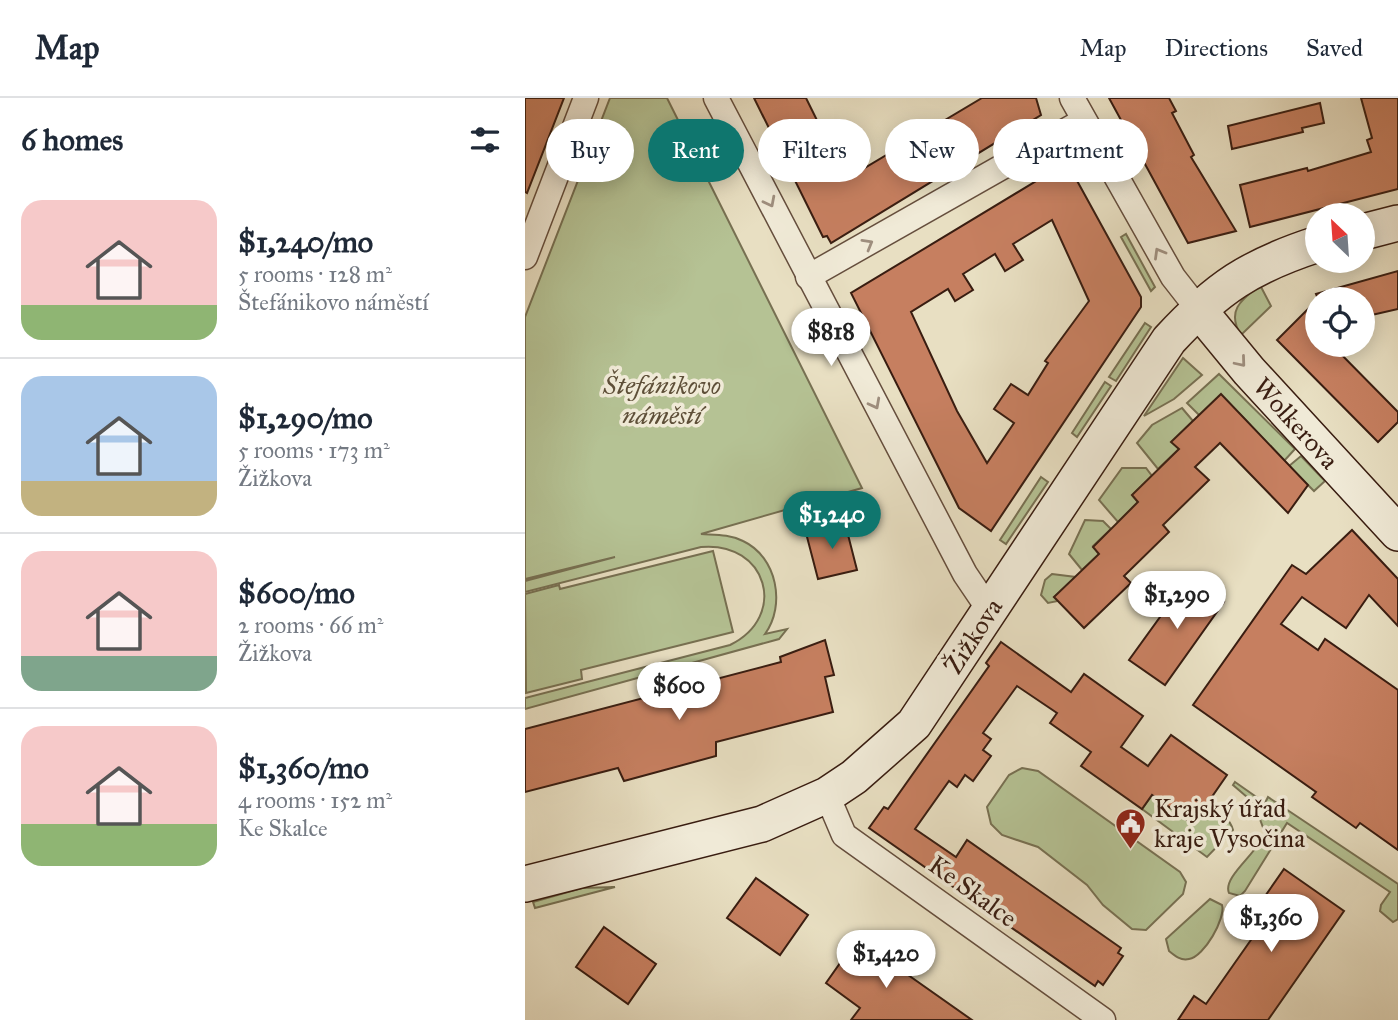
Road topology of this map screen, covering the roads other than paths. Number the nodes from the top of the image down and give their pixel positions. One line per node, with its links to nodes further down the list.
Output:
1 (586, 98): 10 (street)
2 (716, 98): 11 (street, one-way to 11)
3 (1072, 98): 4 (street)
4 (1082, 119)
5 (993, 172): 11 (street, one-way to 5)
6 (1118, 182): 12 (street, one-way to 6)
7 (1398, 223): 8 (main road)
8 (1375, 229)
9 (1305, 249): 12 (main road, Žižkova)
10 (525, 257)
11 (809, 277): 14 (street, one-way to 14)
12 (1198, 309): 13 (main road, Wolkerova, one-way to 13); 14 (main road, Žižkova)
13 (1398, 533)
14 (990, 611): 15 (main road, Žižkova)
15 (827, 795): 16 (main road, Žižkova); 17 (street, Ke Skalce)
16 (525, 884)
17 (1095, 1018)

